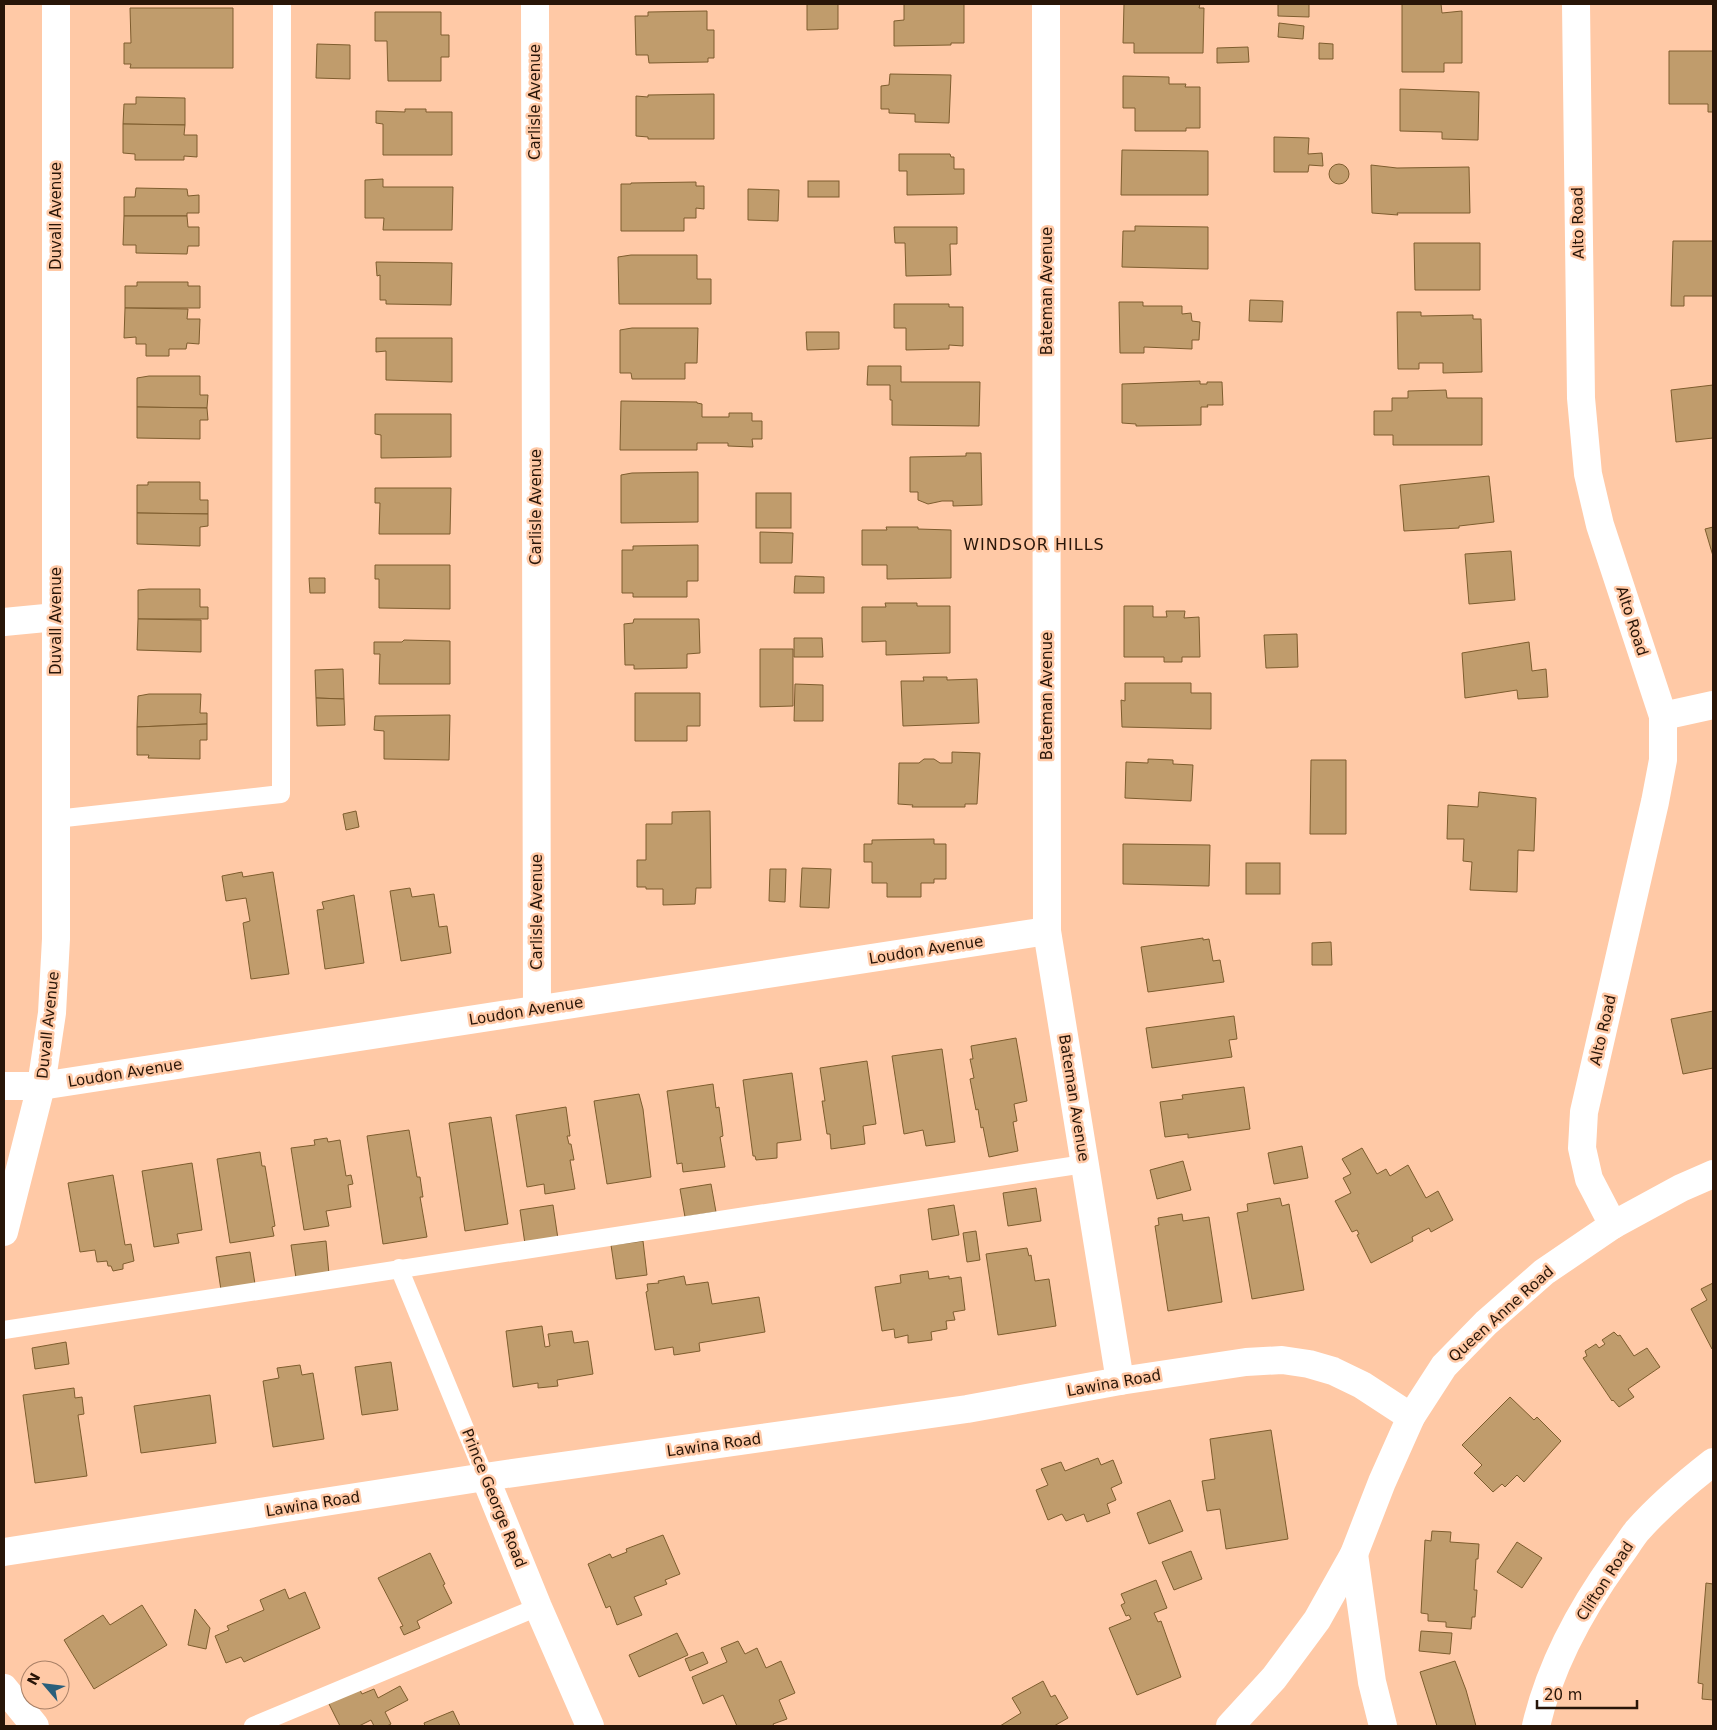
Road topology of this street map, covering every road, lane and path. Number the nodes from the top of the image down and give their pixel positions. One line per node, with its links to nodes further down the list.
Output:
1 (56, 4): 6 (street, Duvall Avenue)
2 (282, 4): 10 (lane)
3 (535, 4): 12 (street, Carlisle Avenue)
4 (1046, 4): 11 (street, Bateman Avenue)
5 (1576, 4): 9 (street, Alto Road)
6 (56, 617): 7 (street); 10 (street, Duvall Avenue)
7 (4, 622)
8 (1713, 704): 9 (street)
9 (1663, 716): 17 (street, Alto Road)
10 (56, 819): 14 (street, Duvall Avenue)
11 (1047, 931): 12 (street, Loudon Avenue); 15 (street, Bateman Avenue)
12 (538, 1009): 14 (street, Loudon Avenue)
13 (4, 1086): 14 (street, Loudon Avenue)
14 (41, 1086): 18 (street, Duvall Avenue)
15 (1084, 1164): 19 (lane); 21 (street, Bateman Avenue)
16 (1713, 1174): 17 (street, Queen Anne Road)
17 (1613, 1225): 22 (street, Queen Anne Road)
18 (4, 1232)
19 (399, 1268): 20 (lane); 24 (lane, Prince George Road)
20 (4, 1330)
21 (1120, 1382): 22 (street, Lawina Road); 24 (street, Lawina Road)
22 (1411, 1416): 26 (street, Queen Anne Road)
23 (1713, 1462): 34 (street, Clifton Road)
24 (485, 1477): 25 (street, Lawina Road); 27 (street, Prince George Road)
25 (4, 1552)
26 (1354, 1554): 32 (street, Queen Anne Road); 33 (street, Queen Anne Road)
27 (538, 1607): 30 (lane); 31 (street, Prince George Road)
28 (4, 1688): 29 (street)
29 (35, 1726)
30 (253, 1726)
31 (590, 1726)
32 (1230, 1726)
33 (1383, 1726)
34 (1536, 1726)

